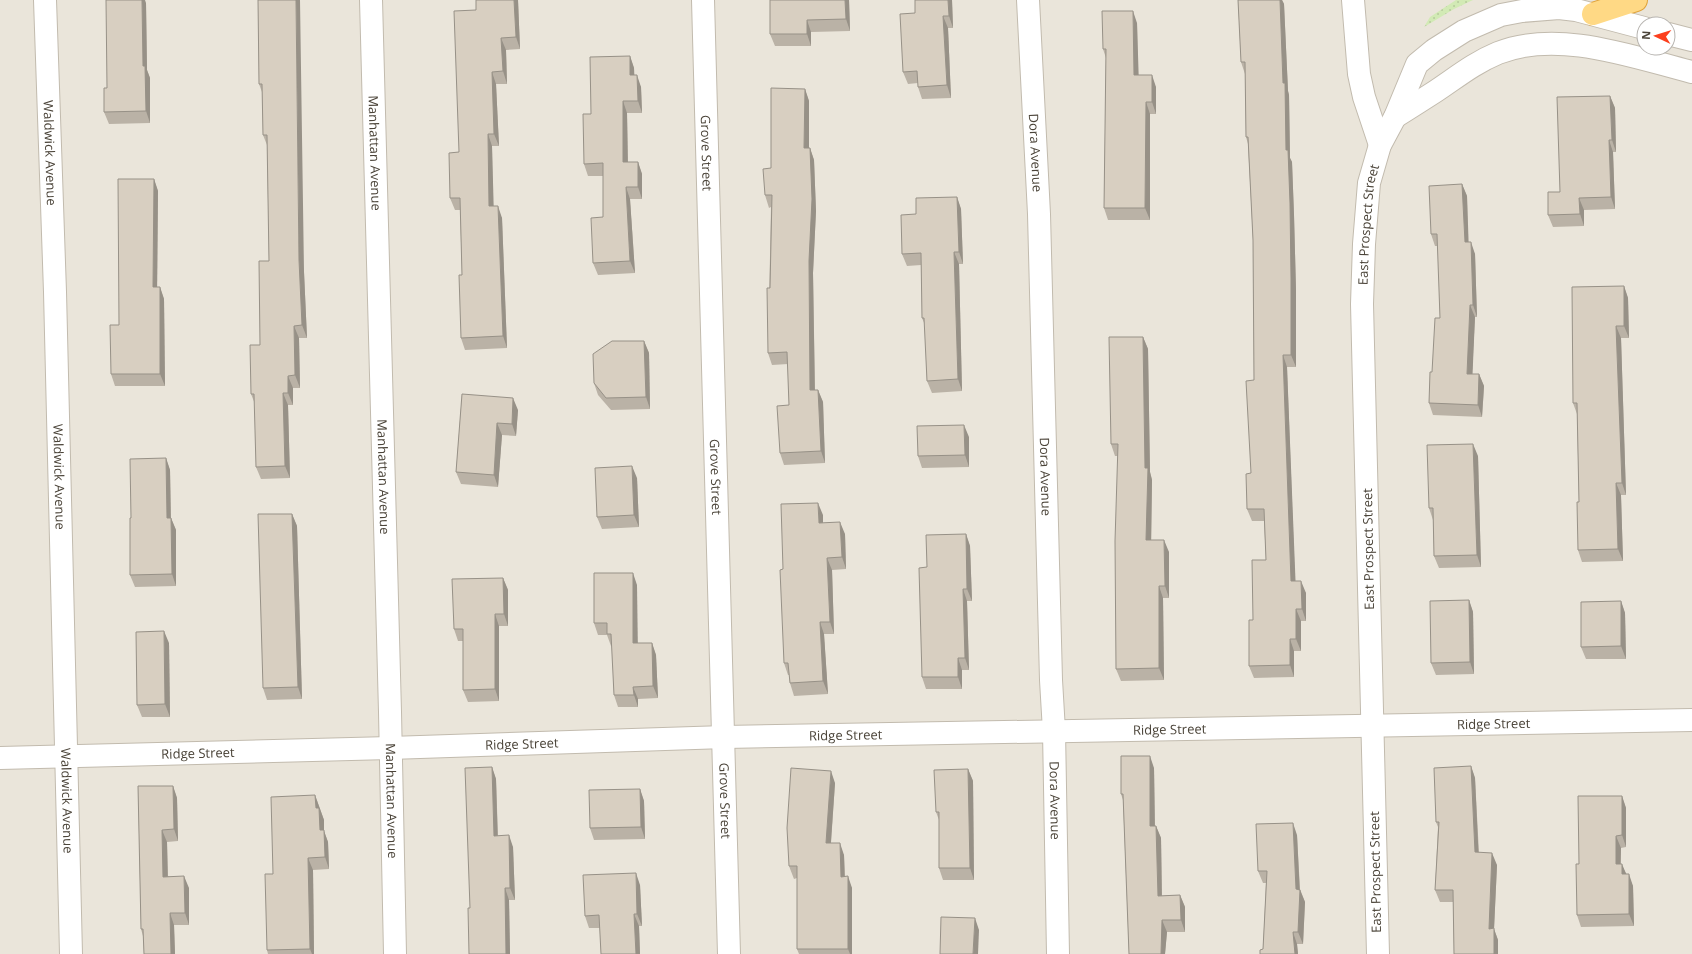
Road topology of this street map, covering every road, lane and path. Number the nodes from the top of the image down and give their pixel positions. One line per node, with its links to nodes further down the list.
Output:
1 (45, 0): 19 (street, Waldwick Avenue)
2 (371, 0): 18 (street, Manhattan Avenue)
3 (703, 0): 17 (street, Grove Street)
4 (1028, 0): 16 (street, Dora Avenue)
5 (1353, 0): 13 (street)
6 (1636, 0): 7 (highway)
7 (1592, 14): 8 (street, East Prospect Street); 12 (street, East Prospect Street)
8 (1636, 26)
9 (1676, 36): 10 (street)
10 (1692, 40)
11 (1692, 72): 12 (street)
12 (1394, 117): 13 (street, East Prospect Street)
13 (1380, 145): 15 (street, East Prospect Street)
14 (1692, 720): 15 (street, Ridge Street)
15 (1372, 727): 16 (street, Ridge Street); 25 (street, East Prospect Street)
16 (1054, 731): 17 (street, Ridge Street); 24 (street, Dora Avenue)
17 (725, 737): 18 (street, Ridge Street); 23 (street, Grove Street)
18 (390, 748): 19 (street, Ridge Street); 22 (street, Manhattan Avenue)
19 (67, 756): 20 (street, Ridge Street); 21 (street, Waldwick Avenue)
20 (0, 758)
21 (71, 954)
22 (395, 954)
23 (729, 954)
24 (1058, 954)
25 (1378, 954)

